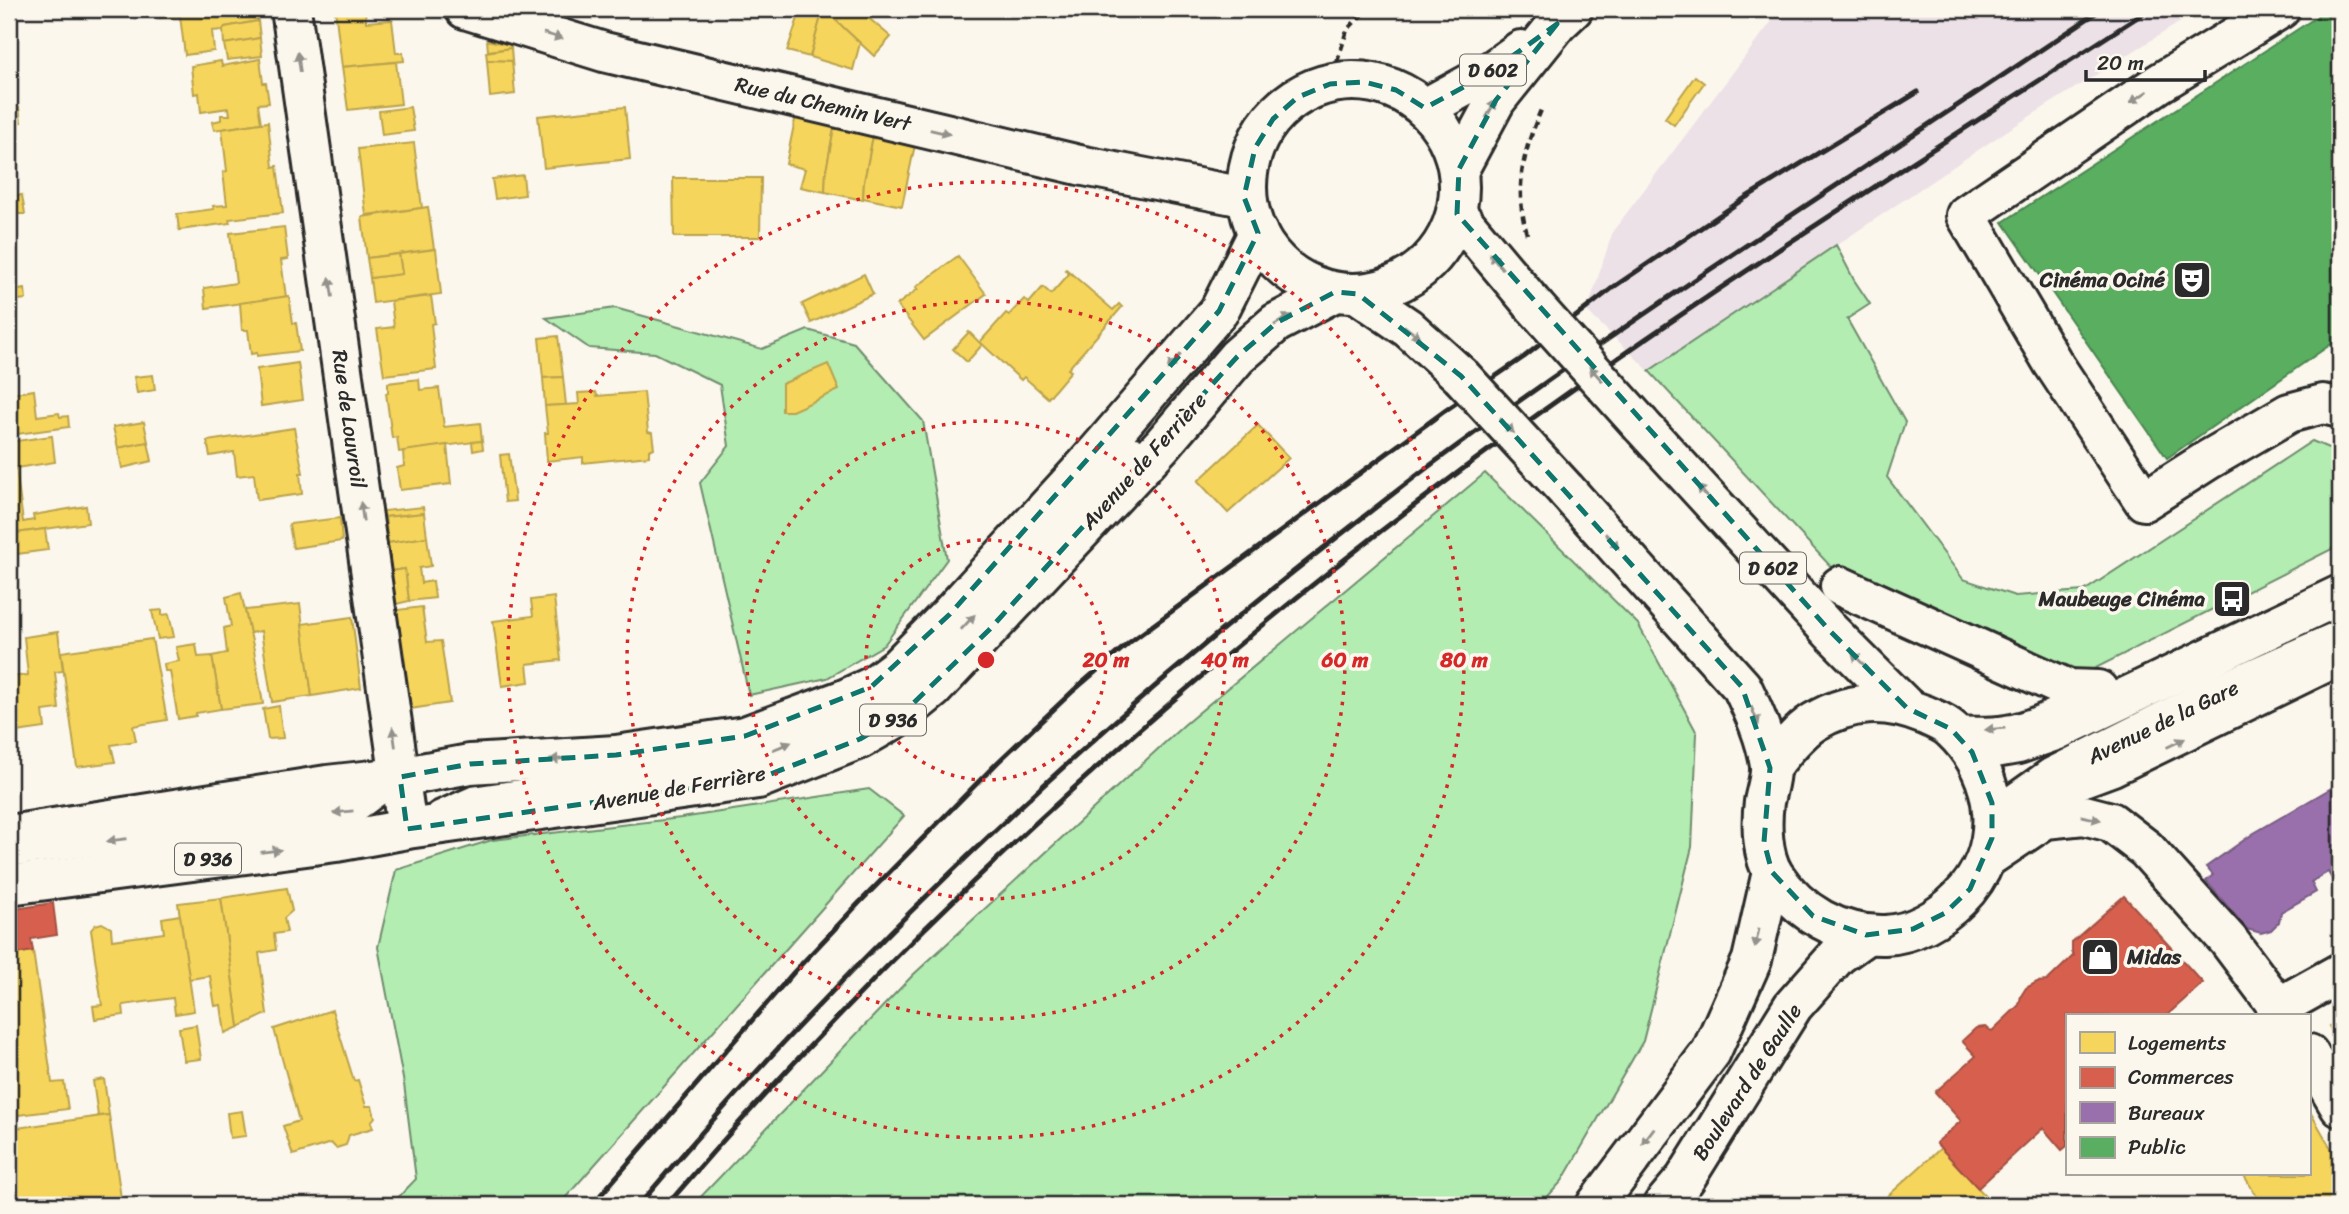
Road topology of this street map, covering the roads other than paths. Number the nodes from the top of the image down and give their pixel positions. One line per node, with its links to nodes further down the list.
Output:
1 (291, 9): 21 (main road, Rue de Louvroil, one-way to 1)
2 (465, 9): 7 (main road, Rue du Chemin Vert, one-way to 7)
3 (2280, 9): 11 (main road, one-way to 11)
4 (1565, 16): 5 (main road, D 602); 6 (main road, D 602, one-way to 4)
5 (1425, 108): 6 (main road); 7 (main road)
6 (1459, 169): 8 (main road)
7 (1244, 197): 9 (main road)
8 (1457, 214): 10 (main road); 18 (main road, D 602, one-way to 8, bridge)
9 (1258, 233): 10 (main road); 21 (main road, Avenue de Ferrière / D 936, one-way to 21)
10 (1347, 293): 20 (main road, one-way to 20, bridge); 23 (main road, Avenue de Ferrière / D 936, one-way to 10)
11 (2340, 408)
12 (2340, 575): 17 (lane)
13 (1840, 586): 17 (main road)
14 (2340, 595): 19 (main road)
15 (2340, 640): 22 (main road, Avenue de la Gare)
16 (2340, 663): 22 (lane, one-way to 16)
17 (2098, 690): 19 (lane, one-way to 19)
18 (1907, 708): 19 (main road); 20 (main road)
19 (1961, 740): 22 (main road)
20 (1770, 768): 27 (main road)
21 (400, 777): 23 (main road, Rue de Louvroil); 24 (main road, Avenue de Ferrière / D 936); 25 (lane, one-way to 25)
22 (2005, 811): 26 (main road)
23 (407, 829): 28 (main road, Avenue de Ferrière / D 936, one-way to 23)
24 (9, 835)
25 (9, 854)
26 (1987, 858): 29 (main road); 31 (main road, one-way to 31)
27 (1772, 872): 29 (main road); 35 (main road, one-way to 35)
28 (9, 885)
29 (1866, 935): 34 (main road, Boulevard de Gaulle)
30 (2340, 973): 31 (main road)
31 (2282, 1012)
32 (2310, 1056): 33 (main road)
33 (2340, 1107)
34 (1679, 1197)
35 (1596, 1205)

